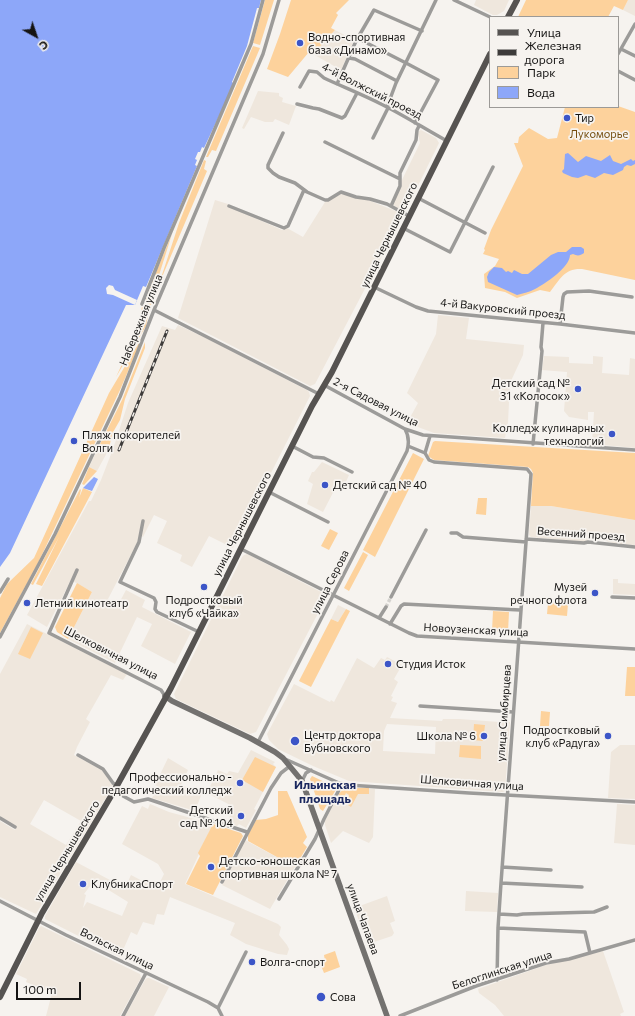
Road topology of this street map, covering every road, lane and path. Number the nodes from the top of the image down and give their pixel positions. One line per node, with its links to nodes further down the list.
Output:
1 (263, 0): 43 (street)
2 (279, 0): 44 (street, Набережная улица)
3 (436, 0): 9 (street)
4 (454, 0): 7 (street)
5 (517, 0): 6 (main road)
6 (509, 16)
7 (489, 17)
8 (635, 24): 10 (street)
9 (422, 30): 11 (street); 17 (street)
10 (633, 31): 12 (street)
11 (357, 38): 16 (street); 17 (street)
12 (621, 49): 13 (street); 15 (street)
13 (619, 52)
14 (489, 56): 29 (main road, улица Чернышевского)
15 (635, 56)
16 (349, 58): 20 (street); 21 (street)
17 (406, 63): 20 (street); 26 (street)
18 (619, 72): 19 (street)
19 (635, 80)
20 (397, 81): 25 (street)
21 (337, 84): 22 (street, 4-й Волжский проезд); 23 (street, 4-й Волжский проезд)
22 (300, 87)
23 (357, 93): 24 (street); 25 (street, 4-й Волжский проезд)
24 (297, 104)
25 (387, 107): 26 (street, 4-й Волжский проезд); 28 (street)
26 (417, 124): 29 (street, 4-й Волжский проезд); 32 (street)
27 (284, 133): 33 (street)
28 (373, 138)
29 (447, 141): 34 (main road, улица Чернышевского)
30 (325, 142): 32 (street)
31 (493, 167): 38 (street)
32 (400, 179): 36 (street)
33 (304, 190): 35 (street); 36 (street)
34 (418, 198): 37 (main road, улица Чернышевского); 38 (street)
35 (229, 206)
36 (391, 206): 37 (street)
37 (409, 216): 39 (main road, улица Чернышевского)
38 (465, 224): 39 (street); 40 (street)
39 (403, 228): 41 (main road, улица Чернышевского)
40 (485, 233)
41 (374, 287): 45 (street, 4-й Вакуровский проезд); 48 (main road, улица Чернышевского)
42 (632, 297): 46 (street)
43 (142, 304)
44 (154, 310): 49 (street, 2-я Садовая улица); 78 (street, Набережная улица)
45 (543, 323): 46 (street, 4-й Вакуровский проезд); 52 (street)
46 (560, 324): 47 (street, 4-й Вакуровский проезд)
47 (635, 333)
48 (324, 385): 49 (main road, улица Чернышевского); 50 (street, 2-я Садовая улица)
49 (319, 394): 53 (main road, улица Чернышевского)
50 (406, 429): 51 (street, 2-я Садовая улица); 54 (street)
51 (430, 436): 52 (street, 2-я Садовая улица); 56 (street)
52 (533, 444): 55 (street, 2-я Садовая улица)
53 (292, 446): 57 (street); 58 (main road, улица Чернышевского)
54 (408, 446): 56 (street); 69 (street, улица Серова)
55 (635, 450)
56 (425, 453): 63 (street, улица Симбирцева)
57 (352, 472)
58 (269, 492): 60 (street); 65 (main road, улица Чернышевского)
59 (143, 521): 77 (street)
60 (328, 522)
61 (426, 530): 70 (street)
62 (451, 533): 63 (street, Весенний проезд)
63 (526, 540): 64 (street, Весенний проезд); 74 (street, улица Симбирцева)
64 (635, 547)
65 (241, 548): 69 (street, Новоузенская улица); 77 (main road, улица Чернышевского)
66 (77, 570): 81 (street, Шелковичная улица)
67 (8, 579): 68 (street)
68 (0, 592)
69 (333, 595): 75 (street, Новоузенская улица); 84 (street, улица Серова)
70 (391, 597)
71 (612, 597): 72 (street)
72 (635, 598)
73 (386, 607): 75 (street)
74 (520, 610): 76 (street); 79 (street, улица Симбирцева)
75 (379, 618): 76 (street, Новоузенская улица)
76 (390, 624): 79 (street, Новоузенская улица)
77 (199, 632): 81 (main road, улица Чернышевского)
78 (0, 637)
79 (518, 642): 80 (street, Новоузенская улица); 83 (street, улица Симбирцева)
80 (635, 649)
81 (165, 696): 84 (street, Шелковичная улица); 91 (main road, улица Чернышевского)
82 (420, 706): 83 (street)
83 (514, 712): 92 (street, улица Симбирцева)
84 (258, 742): 86 (street, Шелковичная улица)
85 (78, 756): 91 (street)
86 (284, 758): 87 (street); 88 (street, Шелковичная улица)
87 (290, 766): 89 (street); 97 (street)
88 (311, 770): 89 (street); 90 (street, Шелковичная улица)
89 (302, 781): 96 (street)
90 (342, 784): 92 (street, Шелковичная улица); 96 (street)
91 (116, 788): 97 (street); 107 (main road, улица Чернышевского)
92 (508, 795): 93 (street, Шелковичная улица); 98 (street, улица Симбирцева)
93 (635, 802)
94 (0, 818): 95 (street)
95 (15, 827)
96 (320, 828): 103 (street); 118 (street, улица Чапаева)
97 (247, 832): 100 (street)
98 (502, 867): 99 (street); 101 (street, улица Симбирцева)
99 (551, 870)
100 (222, 882)
101 (501, 883): 102 (street); 106 (street, улица Симбирцева)
102 (582, 887)
103 (279, 899)
104 (0, 901): 107 (street, Вольская улица)
105 (608, 907): 106 (street)
106 (499, 914): 108 (street, улица Симбирцева)
107 (38, 921): 112 (street, Вольская улица); 114 (main road, улица Чернышевского)
108 (498, 928): 111 (street); 113 (street, улица Симбирцева)
109 (635, 940): 111 (street, Белоглинская улица)
110 (246, 952): 115 (street)
111 (590, 953): 113 (street, Белоглинская улица)
112 (146, 973): 115 (street, Вольская улица); 116 (street)
113 (497, 980): 119 (street, Белоглинская улица)
114 (0, 997)
115 (218, 1008): 117 (street)
116 (123, 1016)
117 (222, 1016)
118 (387, 1016)
119 (400, 1016)

